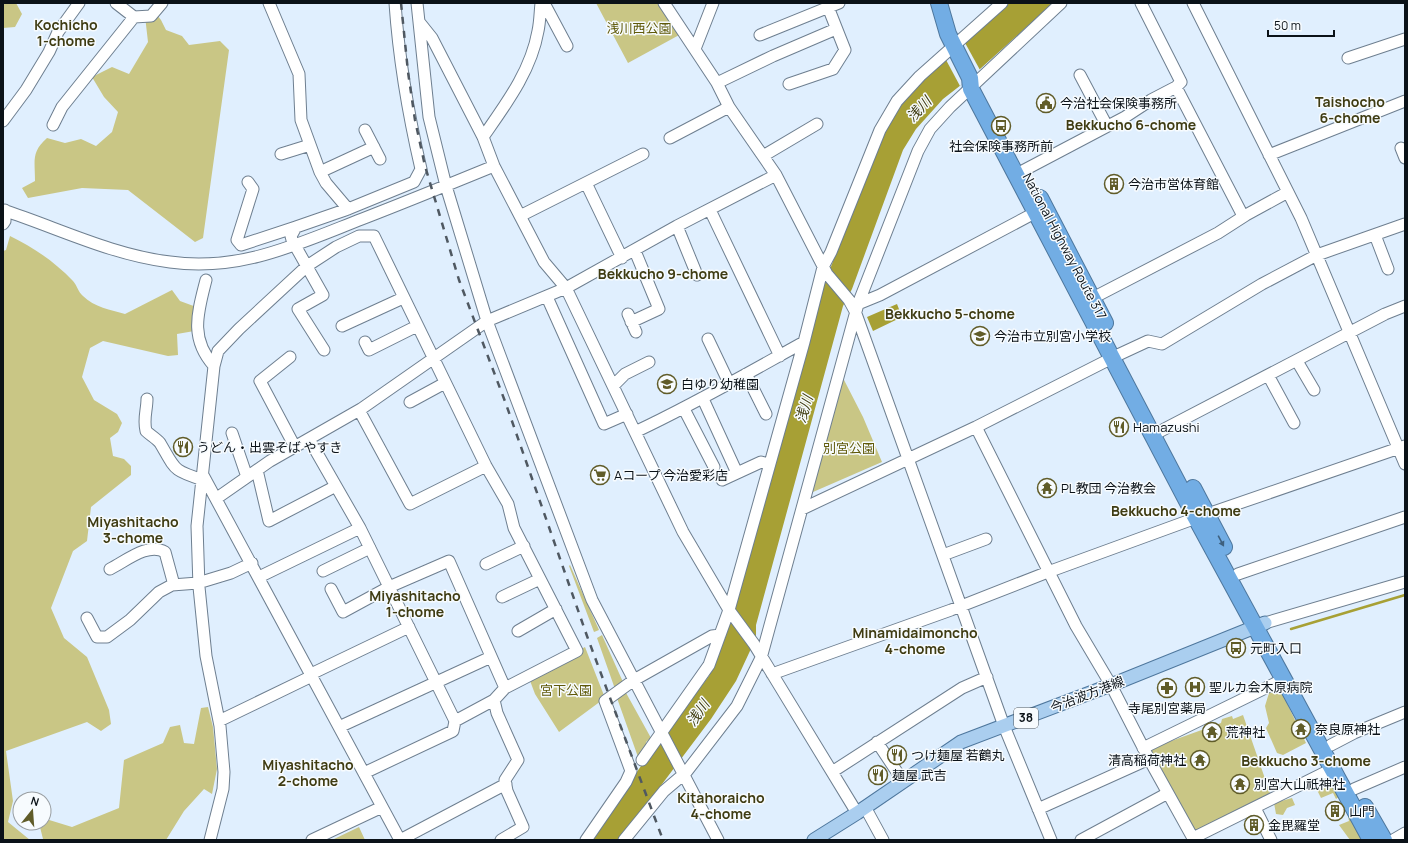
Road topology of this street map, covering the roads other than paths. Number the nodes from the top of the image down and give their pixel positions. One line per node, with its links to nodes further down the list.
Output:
1 (79, 3): 32 (street)
2 (116, 3): 16 (street)
3 (162, 3): 16 (street)
4 (269, 3): 39 (street)
5 (395, 3): 54 (street)
6 (417, 3): 17 (street)
7 (542, 3): 21 (street); 37 (street)
8 (664, 3): 23 (street)
9 (713, 3): 23 (street)
10 (939, 3): 22 (highway, National Highway Route 317)
11 (1002, 3): 22 (street)
12 (1062, 3): 27 (street)
13 (1141, 3): 29 (street)
14 (1194, 3): 43 (street)
15 (834, 5): 18 (street); 19 (street)
16 (134, 18): 34 (street)
17 (420, 23): 37 (street); 52 (street)
18 (836, 29): 26 (street); 28 (street)
19 (760, 35)
20 (1405, 39): 24 (street)
21 (567, 46)
22 (954, 48): 27 (highway, National Highway Route 317); 71 (street)
23 (695, 49): 26 (street)
24 (1348, 58)
25 (1080, 75): 35 (street)
26 (717, 83): 31 (street)
27 (973, 83): 48 (highway, National Highway Route 317); 78 (street)
28 (789, 84)
29 (1176, 87): 35 (street); 59 (street)
30 (1405, 101): 43 (street)
31 (729, 107): 38 (street); 44 (street)
32 (3, 121)
33 (817, 124): 44 (street)
34 (53, 125)
35 (1107, 126): 48 (street)
36 (365, 130): 40 (street)
37 (483, 137): 46 (street)
38 (670, 138)
39 (310, 145): 41 (street); 47 (street)
40 (374, 147): 45 (street); 47 (street)
41 (281, 154)
42 (643, 154): 51 (street)
43 (1269, 155): 53 (street)
44 (763, 156): 49 (street)
45 (380, 160)
46 (494, 166): 52 (street); 58 (street)
47 (320, 172): 54 (street)
48 (1020, 172): 57 (highway, National Highway Route 317)
49 (776, 175): 56 (street); 71 (street)
50 (248, 182): 63 (street)
51 (586, 183): 58 (street); 68 (street)
52 (446, 186): 65 (street); 80 (street)
53 (1288, 192): 59 (street); 67 (street)
54 (348, 209): 63 (street)
55 (4, 210): 60 (street); 65 (street)
56 (710, 210): 62 (street); 89 (street)
57 (1040, 210): 77 (highway, National Highway Route 317); 78 (street)
58 (520, 216): 74 (street)
59 (1244, 216): 77 (street)
60 (3, 224)
61 (1405, 224): 64 (street)
62 (677, 226): 66 (street); 72 (street)
63 (296, 227): 65 (street)
64 (1374, 235): 67 (street); 70 (street)
65 (296, 245): 69 (street)
66 (635, 251): 68 (street); 81 (street)
67 (1317, 255): 84 (street); 90 (street)
68 (622, 258): 74 (street)
69 (307, 266): 76 (street); 88 (street); 95 (street)
70 (1388, 269)
71 (825, 270): 78 (street); 87 (street)
72 (697, 275)
73 (206, 280): 95 (street)
74 (566, 288): 75 (street); 100 (street)
75 (547, 297): 80 (street); 107 (street)
76 (404, 298): 82 (street); 83 (street)
77 (1088, 300): 90 (highway, National Highway Route 317)
78 (854, 305): 117 (street); 129 (street)
79 (1405, 306): 84 (street)
80 (487, 320): 92 (street); 164 (street)
81 (632, 323)
82 (342, 326)
83 (417, 326): 86 (street); 92 (street)
84 (1349, 334): 93 (street); 116 (street)
85 (708, 339): 99 (street)
86 (365, 342)
87 (804, 342): 89 (street); 118 (street)
88 (324, 350)
89 (780, 356): 96 (street)
90 (1116, 356): 110 (street); 113 (highway, National Highway Route 317)
91 (290, 357): 115 (street)
92 (433, 358): 98 (street); 106 (street)
93 (1297, 360): 97 (street); 101 (street)
94 (649, 362): 100 (street)
95 (214, 366): 125 (street)
96 (746, 374): 99 (street); 108 (street)
97 (1268, 376): 109 (street); 113 (street)
98 (445, 383): 104 (street); 120 (street)
99 (729, 383): 103 (street)
100 (613, 386): 107 (street)
101 (1314, 390)
102 (147, 399): 125 (street)
103 (703, 399): 105 (street); 123 (street)
104 (410, 402)
105 (684, 409): 111 (street); 121 (street)
106 (359, 410): 114 (street); 120 (street)
107 (627, 414): 111 (street)
108 (766, 414)
109 (1294, 423)
110 (976, 428): 117 (street); 141 (street)
111 (635, 432): 153 (street)
112 (232, 433): 124 (street)
113 (1158, 433): 130 (highway, National Highway Route 317)
114 (309, 439): 115 (street); 127 (street)
115 (295, 447): 122 (street)
116 (1402, 447): 119 (street); 130 (street)
117 (908, 460): 129 (street); 136 (street)
118 (769, 464): 123 (street); 153 (street)
119 (1405, 464)
120 (486, 466): 134 (street)
121 (714, 467)
122 (257, 470): 124 (street); 127 (street)
123 (737, 473): 126 (street)
124 (247, 477): 128 (street)
125 (203, 478): 128 (street); 146 (street)
126 (722, 480)
127 (336, 486): 132 (street)
128 (217, 498): 137 (street)
129 (802, 509): 160 (street)
130 (1201, 516): 141 (street); 142 (highway, National Highway Route 317, one-way to 142); 155 (highway, National Highway Route 317)
131 (1405, 518): 142 (street)
132 (360, 528): 135 (street); 143 (street)
133 (986, 539): 136 (street)
134 (524, 546): 138 (street); 144 (street)
135 (370, 548): 140 (street); 148 (street)
136 (943, 554): 151 (street)
137 (252, 563): 143 (street); 146 (street)
138 (486, 564)
139 (110, 569): 147 (street)
140 (323, 571)
141 (1048, 572): 151 (street); 167 (street)
142 (1238, 574): 155 (highway, National Highway Route 317)
143 (259, 578): 162 (street)
144 (540, 579): 150 (street); 152 (street)
145 (1405, 582): 155 (street)
146 (198, 583): 147 (street); 171 (street)
147 (174, 585): 154 (street)
148 (389, 588): 149 (street); 156 (street); 159 (street)
149 (331, 589)
150 (502, 597)
151 (962, 605): 161 (street); 163 (street)
152 (556, 609): 157 (street); 168 (street)
153 (730, 612): 158 (street); 160 (street)
154 (87, 618)
155 (1260, 625): 165 (highway, National Highway Route 317); 167 (main road, 今治波方港線 / 38); 177 (highway, National Highway Route 317)
156 (409, 627): 162 (street); 166 (street)
157 (518, 631)
158 (720, 635): 164 (street); 175 (street)
159 (491, 657): 166 (street); 168 (street)
160 (761, 658): 161 (street); 185 (street)
161 (772, 674): 183 (street)
162 (311, 675): 171 (street); 174 (street)
163 (987, 677): 173 (street); 176 (street)
164 (634, 680): 175 (street); 200 (street)
165 (1284, 680): 178 (street); 182 (highway, National Highway Route 317)
166 (436, 682): 172 (street); 174 (street)
167 (1111, 685): 173 (main road, 今治波方港線 / 38); 178 (street)
168 (504, 688): 169 (street)
169 (494, 700): 172 (street); 187 (street)
170 (1405, 712): 177 (street)
171 (219, 721): 196 (street)
172 (455, 721): 184 (street)
173 (1004, 726): 186 (main road, 今治波方港線 / 38); 191 (street)
174 (340, 727): 184 (street)
175 (662, 733): 180 (street); 185 (street)
176 (877, 742): 183 (street); 186 (street)
177 (1331, 745): 188 (highway, National Highway Route 317)
178 (1143, 748): 179 (street)
179 (1148, 759): 189 (street); 191 (street)
180 (642, 760)
181 (1405, 768): 188 (street)
182 (1332, 769): 192 (street); 208 (highway, National Highway Route 317)
183 (832, 772): 193 (street)
184 (364, 773): 190 (street)
185 (684, 774): 201 (street); 202 (street)
186 (903, 781): 193 (main road, 今治波方港線 / 38)
187 (506, 784): 198 (street); 199 (street)
188 (1354, 789): 209 (highway, National Highway Route 317)
189 (1168, 793): 195 (street); 206 (street)
190 (382, 807): 197 (street); 198 (street)
191 (1038, 808): 205 (street)
192 (1255, 808): 195 (street); 207 (street)
193 (861, 810): 203 (main road, 今治波方港線 / 38); 204 (street)
194 (1405, 833): 210 (street)
195 (1193, 839)
196 (210, 840)
197 (312, 840)
198 (400, 840)
199 (501, 840)
200 (586, 840)
201 (624, 840)
202 (718, 840)
203 (814, 840)
204 (883, 840)
205 (1051, 840)
206 (1081, 840)
207 (1271, 840)
208 (1371, 840)
209 (1384, 840)
210 (1393, 840)

